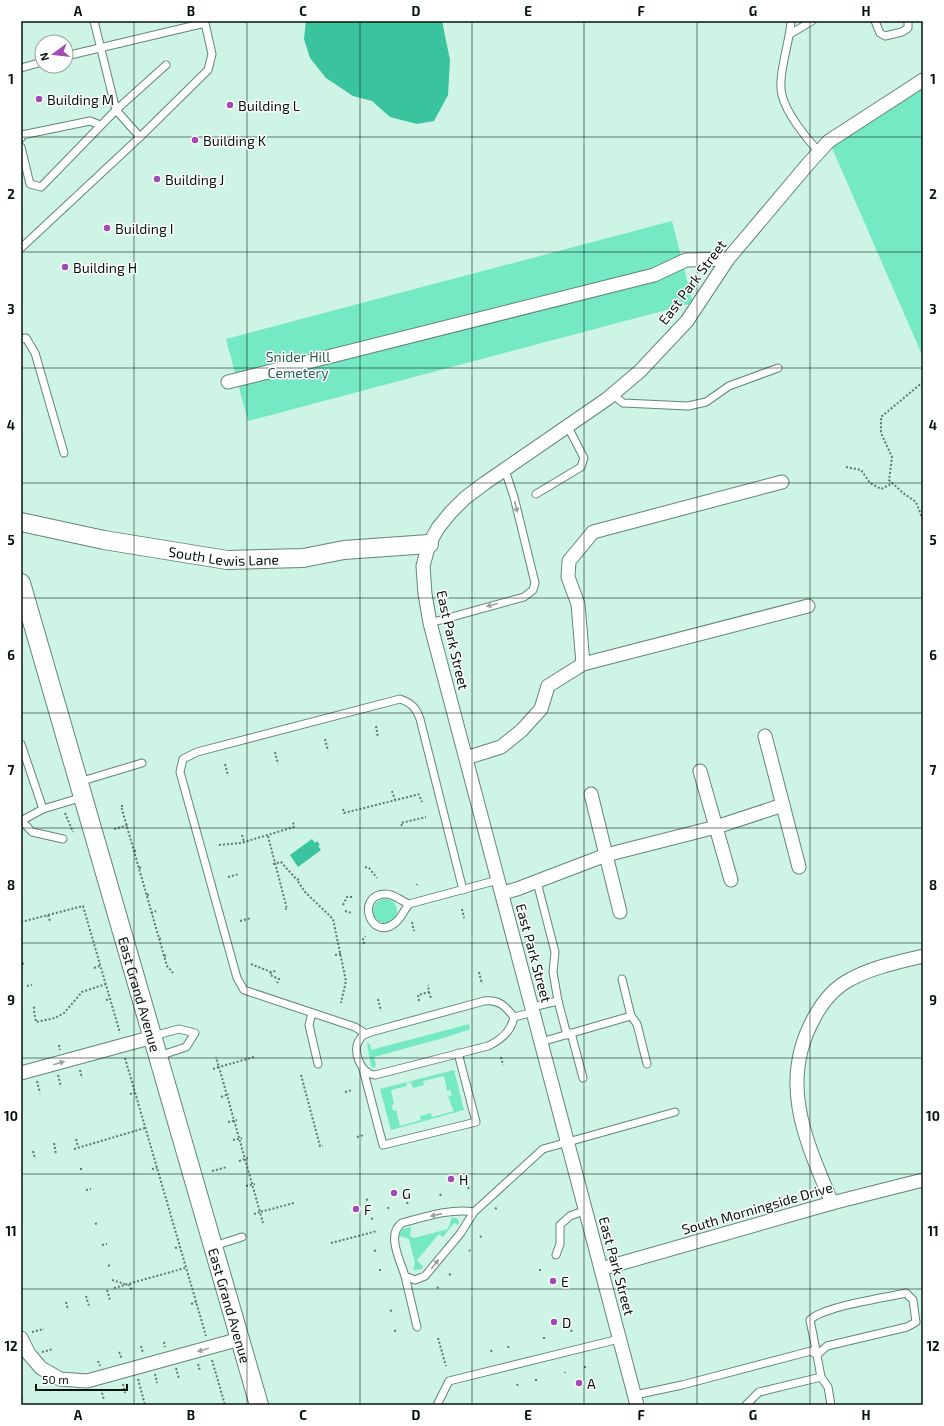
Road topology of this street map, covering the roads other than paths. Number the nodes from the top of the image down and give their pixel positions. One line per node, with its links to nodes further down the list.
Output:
1 (94, 21): 9 (lane)
2 (212, 21): 7 (lane)
3 (791, 21): 8 (lane)
4 (812, 21): 8 (lane)
5 (875, 21): 6 (lane)
6 (908, 21)
7 (204, 23): 9 (lane); 17 (lane)
8 (790, 34): 20 (lane)
9 (100, 47): 10 (lane); 15 (lane)
10 (74, 54)
11 (34, 64): 13 (lane)
12 (166, 65): 15 (lane)
13 (21, 68)
14 (923, 80): 20 (street, East Park Street)
15 (116, 110): 16 (lane); 17 (lane)
16 (100, 126): 18 (lane); 19 (lane)
17 (140, 137): 21 (lane)
18 (21, 138)
19 (21, 147)
20 (818, 152): 22 (street, East Park Street)
21 (21, 248)
22 (728, 259): 25 (street); 26 (street, East Park Street)
23 (21, 339): 28 (lane)
24 (778, 368): 26 (lane)
25 (228, 382)
26 (612, 394): 27 (street, East Park Street)
27 (567, 425): 29 (street, East Park Street); 31 (lane)
28 (64, 453)
29 (505, 470): 33 (street, East Park Street); 36 (lane, one-way to 36)
30 (782, 482): 37 (street)
31 (536, 494)
32 (21, 522): 33 (street, South Lewis Lane)
33 (430, 544): 36 (street, East Park Street)
34 (21, 583): 43 (street, East Grand Avenue)
35 (808, 606): 37 (street)
36 (430, 623): 40 (street, East Park Street)
37 (583, 664): 40 (street)
38 (765, 736): 45 (street)
39 (21, 744): 46 (lane)
40 (466, 758): 54 (street, East Park Street)
41 (142, 763): 43 (lane)
42 (700, 771): 48 (street)
43 (81, 790): 46 (lane); 67 (street, East Grand Avenue)
44 (592, 794): 50 (street)
45 (783, 805): 48 (street); 51 (street)
46 (43, 809): 47 (lane)
47 (22, 821): 49 (lane)
48 (716, 826): 50 (street); 52 (street)
49 (63, 839)
50 (606, 855): 53 (street); 57 (street)
51 (799, 867)
52 (731, 880)
53 (537, 882): 54 (street); 60 (lane)
54 (500, 887): 55 (lane); 61 (street, East Park Street)
55 (462, 890): 56 (lane); 62 (lane)
56 (409, 904): 56 (lane)
57 (620, 912)
58 (923, 956): 79 (street)
59 (622, 979): 63 (lane)
60 (558, 1001): 61 (lane); 66 (lane)
61 (533, 1010): 64 (lane); 68 (street, East Park Street)
62 (312, 1013): 65 (lane); 71 (lane)
63 (631, 1016): 66 (lane); 72 (lane)
64 (514, 1017): 65 (lane); 69 (lane)
65 (366, 1034): 73 (lane)
66 (569, 1034): 68 (lane); 75 (lane)
67 (153, 1036): 70 (street, East Grand Avenue); 70 (lane); 74 (street, one-way to 67)
68 (542, 1042): 77 (street, East Park Street)
69 (458, 1053): 73 (lane); 73 (lane)
70 (159, 1056): 83 (street, East Grand Avenue)
71 (318, 1064)
72 (647, 1064)
73 (362, 1068)
74 (21, 1073)
75 (583, 1078)
76 (675, 1112): 77 (lane)
77 (568, 1142): 80 (street, East Park Street); 81 (lane)
78 (923, 1180): 79 (street, South Morningside Drive)
79 (832, 1203): 85 (street, South Morningside Drive)
80 (586, 1210): 84 (lane); 85 (street, East Park Street)
81 (474, 1212): 86 (lane, one-way to 81); 86 (lane, one-way to 86)
82 (242, 1236): 83 (lane)
83 (214, 1246): 89 (street, East Grand Avenue)
84 (556, 1255)
85 (601, 1269): 90 (street, East Park Street)
86 (405, 1276): 87 (lane)
87 (417, 1327)
88 (24, 1336): 89 (street, one-way to 88)
89 (240, 1339): 94 (street, East Grand Avenue)
90 (619, 1339): 93 (street, East Park Street); 95 (lane)
91 (817, 1355): 91 (lane); 92 (lane); 93 (lane)
92 (821, 1377): 96 (lane); 97 (lane)
93 (636, 1400)
94 (259, 1405)
95 (437, 1405)
96 (746, 1405)
97 (831, 1405)

